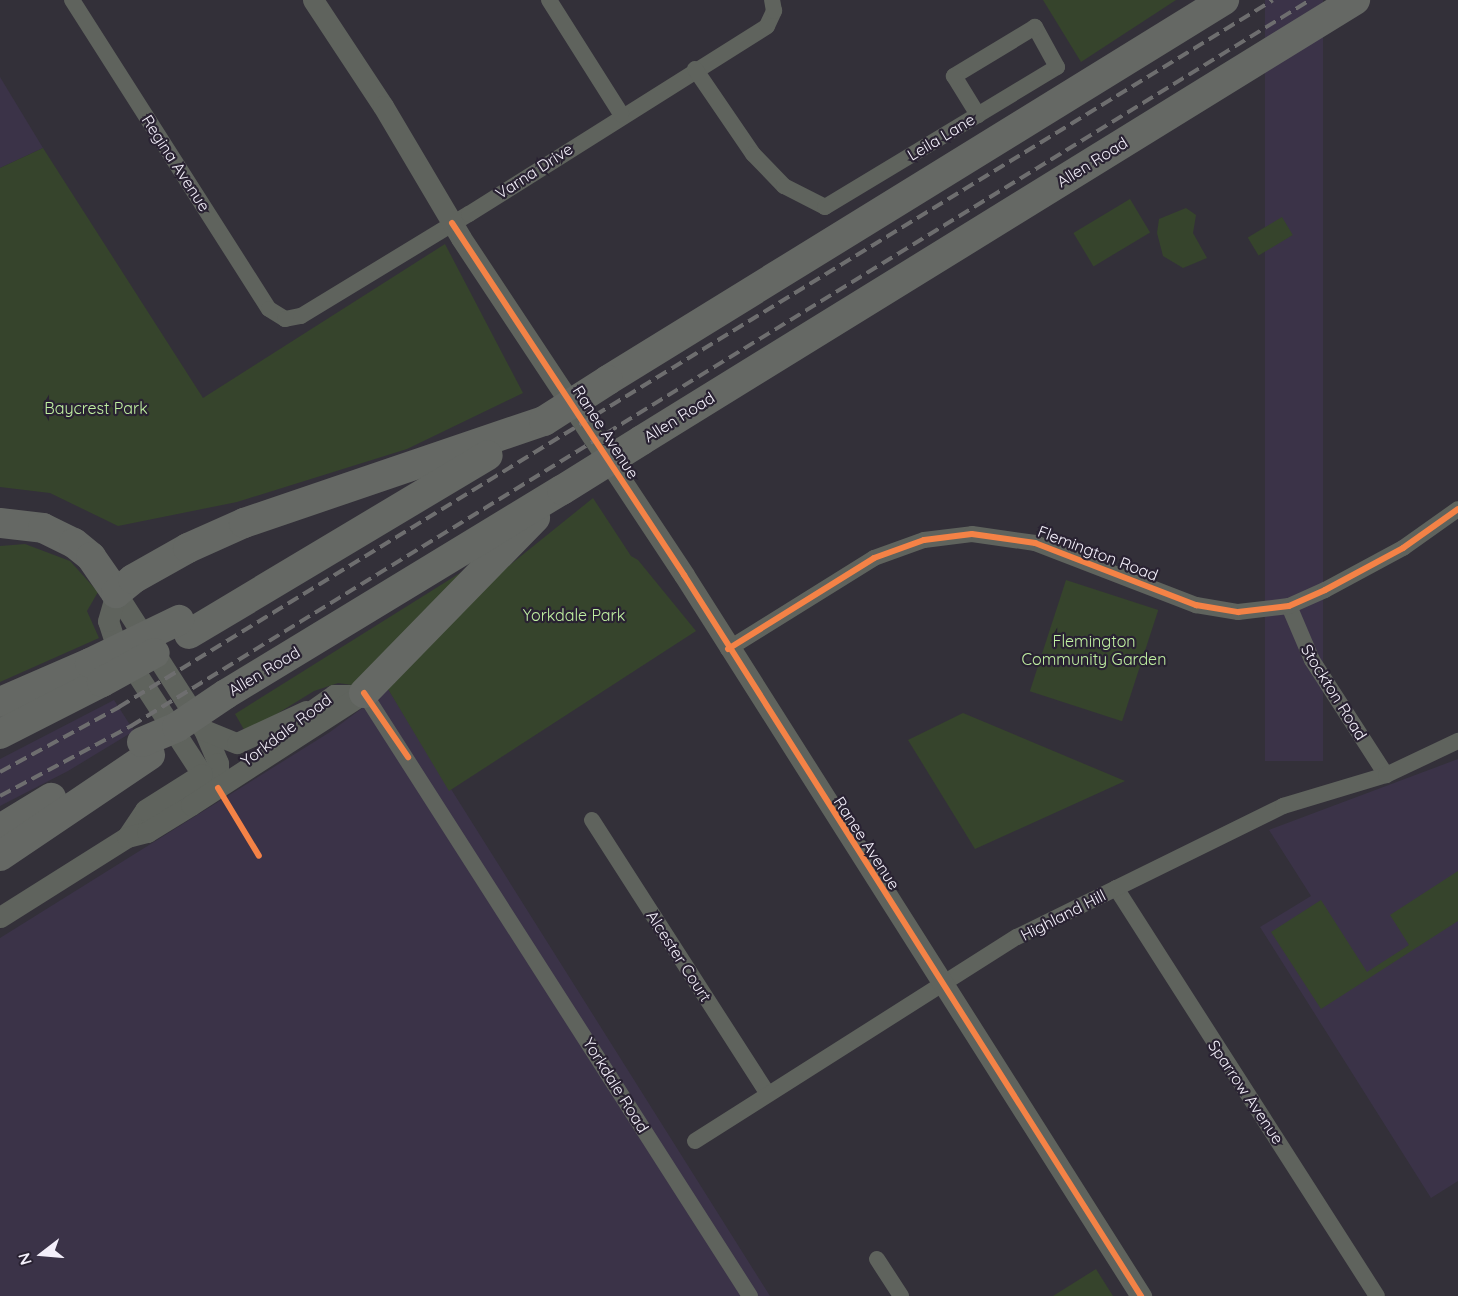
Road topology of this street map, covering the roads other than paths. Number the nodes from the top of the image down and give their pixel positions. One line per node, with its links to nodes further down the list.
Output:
1 (72, 0): 11 (street, Regina Avenue)
2 (313, 0): 10 (street, Ranee Avenue)
3 (549, 0): 8 (street)
4 (1224, 0): 12 (highway, bridge)
5 (1355, 0): 13 (highway, Allen Road, bridge)
6 (773, 6): 7 (street, Varna Drive)
7 (695, 69): 8 (street, Varna Drive); 9 (street, Leila Lane)
8 (621, 114): 10 (street, Varna Drive)
9 (978, 115): 9 (street, Leila Lane)
10 (452, 224): 11 (street, Varna Drive); 18 (street, Ranee Avenue)
11 (285, 319)
12 (544, 421): 16 (highway); 19 (highway, bridge)
13 (562, 490): 20 (highway); 23 (highway, Allen Road, bridge)
14 (1458, 509): 17 (street, Flemington Road)
15 (0, 523): 16 (highway)
16 (116, 593): 23 (street); 28 (street)
17 (1289, 606): 18 (street, Flemington Road); 27 (street, Stockton Road)
18 (728, 649): 34 (street, Ranee Avenue)
19 (96, 673): 21 (highway); 24 (highway)
20 (364, 693): 22 (street, Yorkdale Road); 28 (street, Yorkdale Road); 38 (street, Yorkdale Road)
21 (0, 702)
22 (306, 711): 23 (street); 28 (street, Yorkdale Road)
23 (191, 729): 26 (highway, Allen Road, bridge); 28 (street)
24 (0, 734)
25 (1458, 741): 27 (street, Highland Hill)
26 (146, 749): 30 (highway, Allen Road); 31 (highway)
27 (1386, 775): 32 (street, Highland Hill)
28 (210, 781): 33 (street, Yorkdale Road)
29 (592, 820): 35 (street, Alcester Court)
30 (0, 829)
31 (0, 856)
32 (1116, 888): 34 (street, Highland Hill); 41 (street, Sparrow Avenue)
33 (0, 917)
34 (942, 985): 35 (street, Highland Hill); 40 (street, Ranee Avenue)
35 (766, 1093): 36 (street, Highland Hill)
36 (695, 1141)
37 (877, 1259): 39 (street)
38 (750, 1296)
39 (901, 1296)
40 (1141, 1296)
41 (1377, 1296)

